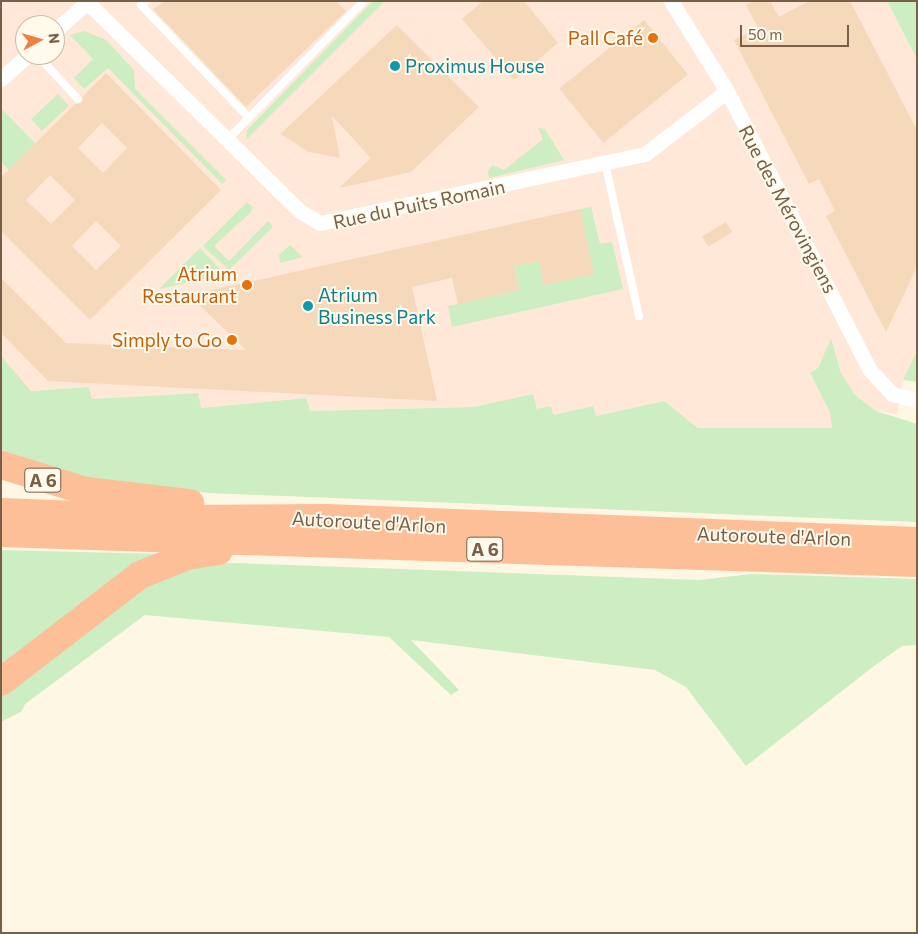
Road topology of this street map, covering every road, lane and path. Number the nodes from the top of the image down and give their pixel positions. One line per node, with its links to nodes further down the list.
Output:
1 (146, 1): 11 (lane)
2 (364, 1): 11 (lane)
3 (671, 1): 9 (street, Rue des Mérovingiens)
4 (87, 2): 5 (street, Rue du Puits Romain); 12 (street, Rue du Puits Romain)
5 (65, 22)
6 (17, 65): 8 (street)
7 (47, 65): 10 (lane)
8 (1, 79)
9 (727, 91): 13 (street, Rue du Puits Romain); 15 (street, Rue des Mérovingiens)
10 (78, 98)
11 (249, 118): 12 (lane)
12 (227, 140): 13 (street, Rue du Puits Romain)
13 (605, 163): 14 (lane)
14 (639, 316)
15 (917, 400)
16 (1, 465): 18 (highway, A 6)
17 (1, 512): 18 (highway, Autoroute d'Arlon / A 6)
18 (326, 518): 21 (highway, Autoroute d'Arlon / A 6)
19 (1, 532): 20 (highway, Autoroute d'Arlon / A 6)
20 (258, 541): 22 (highway, Autoroute d'Arlon / A 6); 23 (highway, A 6)
21 (917, 541)
22 (917, 563)
23 (1, 682)

